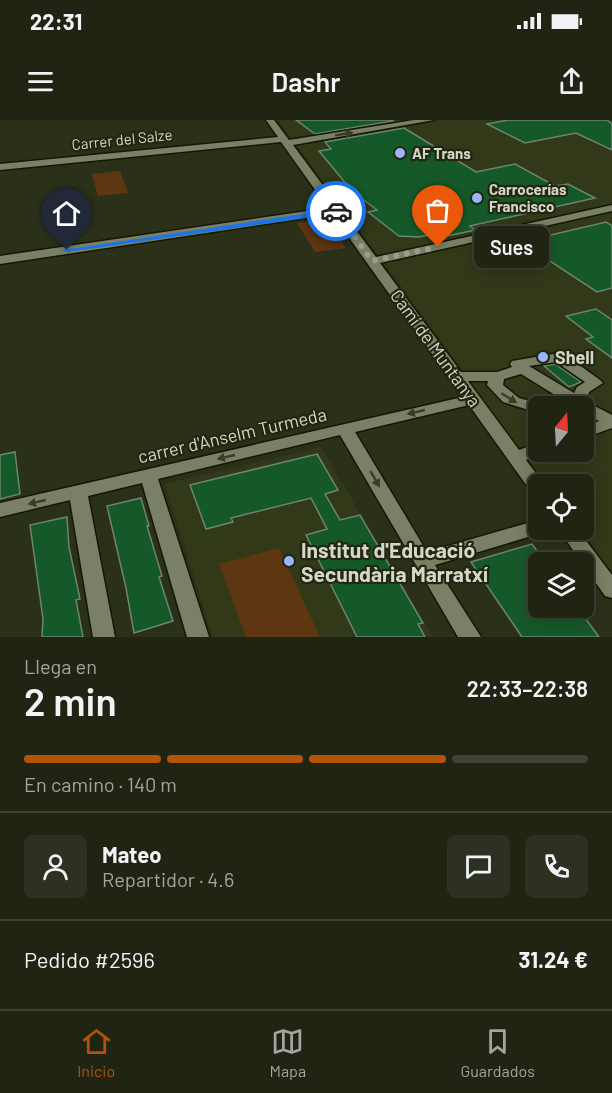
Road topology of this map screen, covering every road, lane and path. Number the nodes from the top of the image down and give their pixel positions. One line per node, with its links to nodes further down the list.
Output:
1 (270, 120): 3 (street, Camí de Muntanya)
2 (430, 120): 3 (street, Carrer del Salze, one-way to 2)
3 (285, 141): 4 (street, Carrer del Salze); 6 (street, Camí de Muntanya)
4 (0, 167)
5 (612, 208): 8 (street)
6 (335, 210): 7 (street); 8 (street, Camí de Muntanya)
7 (0, 260)
8 (372, 261): 11 (street, Camí de Muntanya)
9 (523, 369): 10 (street); 12 (street); 13 (street)
10 (497, 376): 11 (street); 15 (street, one-way to 15)
11 (457, 377): 14 (street, Camí de Muntanya)
12 (562, 396)
13 (580, 396)
14 (473, 399): 18 (street, carrer d'Anselm Turmeda, one-way to 18); 21 (street, Camí de Muntanya)
15 (528, 406)
16 (594, 414): 17 (street)
17 (612, 422): 19 (street)
18 (345, 429): 23 (street, carrer d'Anselm Turmeda, one-way to 23); 28 (street, one-way to 28)
19 (594, 429)
20 (528, 453): 21 (street)
21 (516, 457): 22 (street, Camí de Muntanya)
22 (528, 474)
23 (148, 475): 24 (street, carrer d'Anselm Turmeda); 31 (street)
24 (78, 492): 25 (street, carrer d'Anselm Turmeda, one-way to 25); 30 (street)
25 (0, 510)
26 (528, 530): 28 (street)
27 (575, 540): 29 (street)
28 (422, 561): 32 (street)
29 (612, 590)
30 (104, 637)
31 (198, 637)
32 (470, 637)

